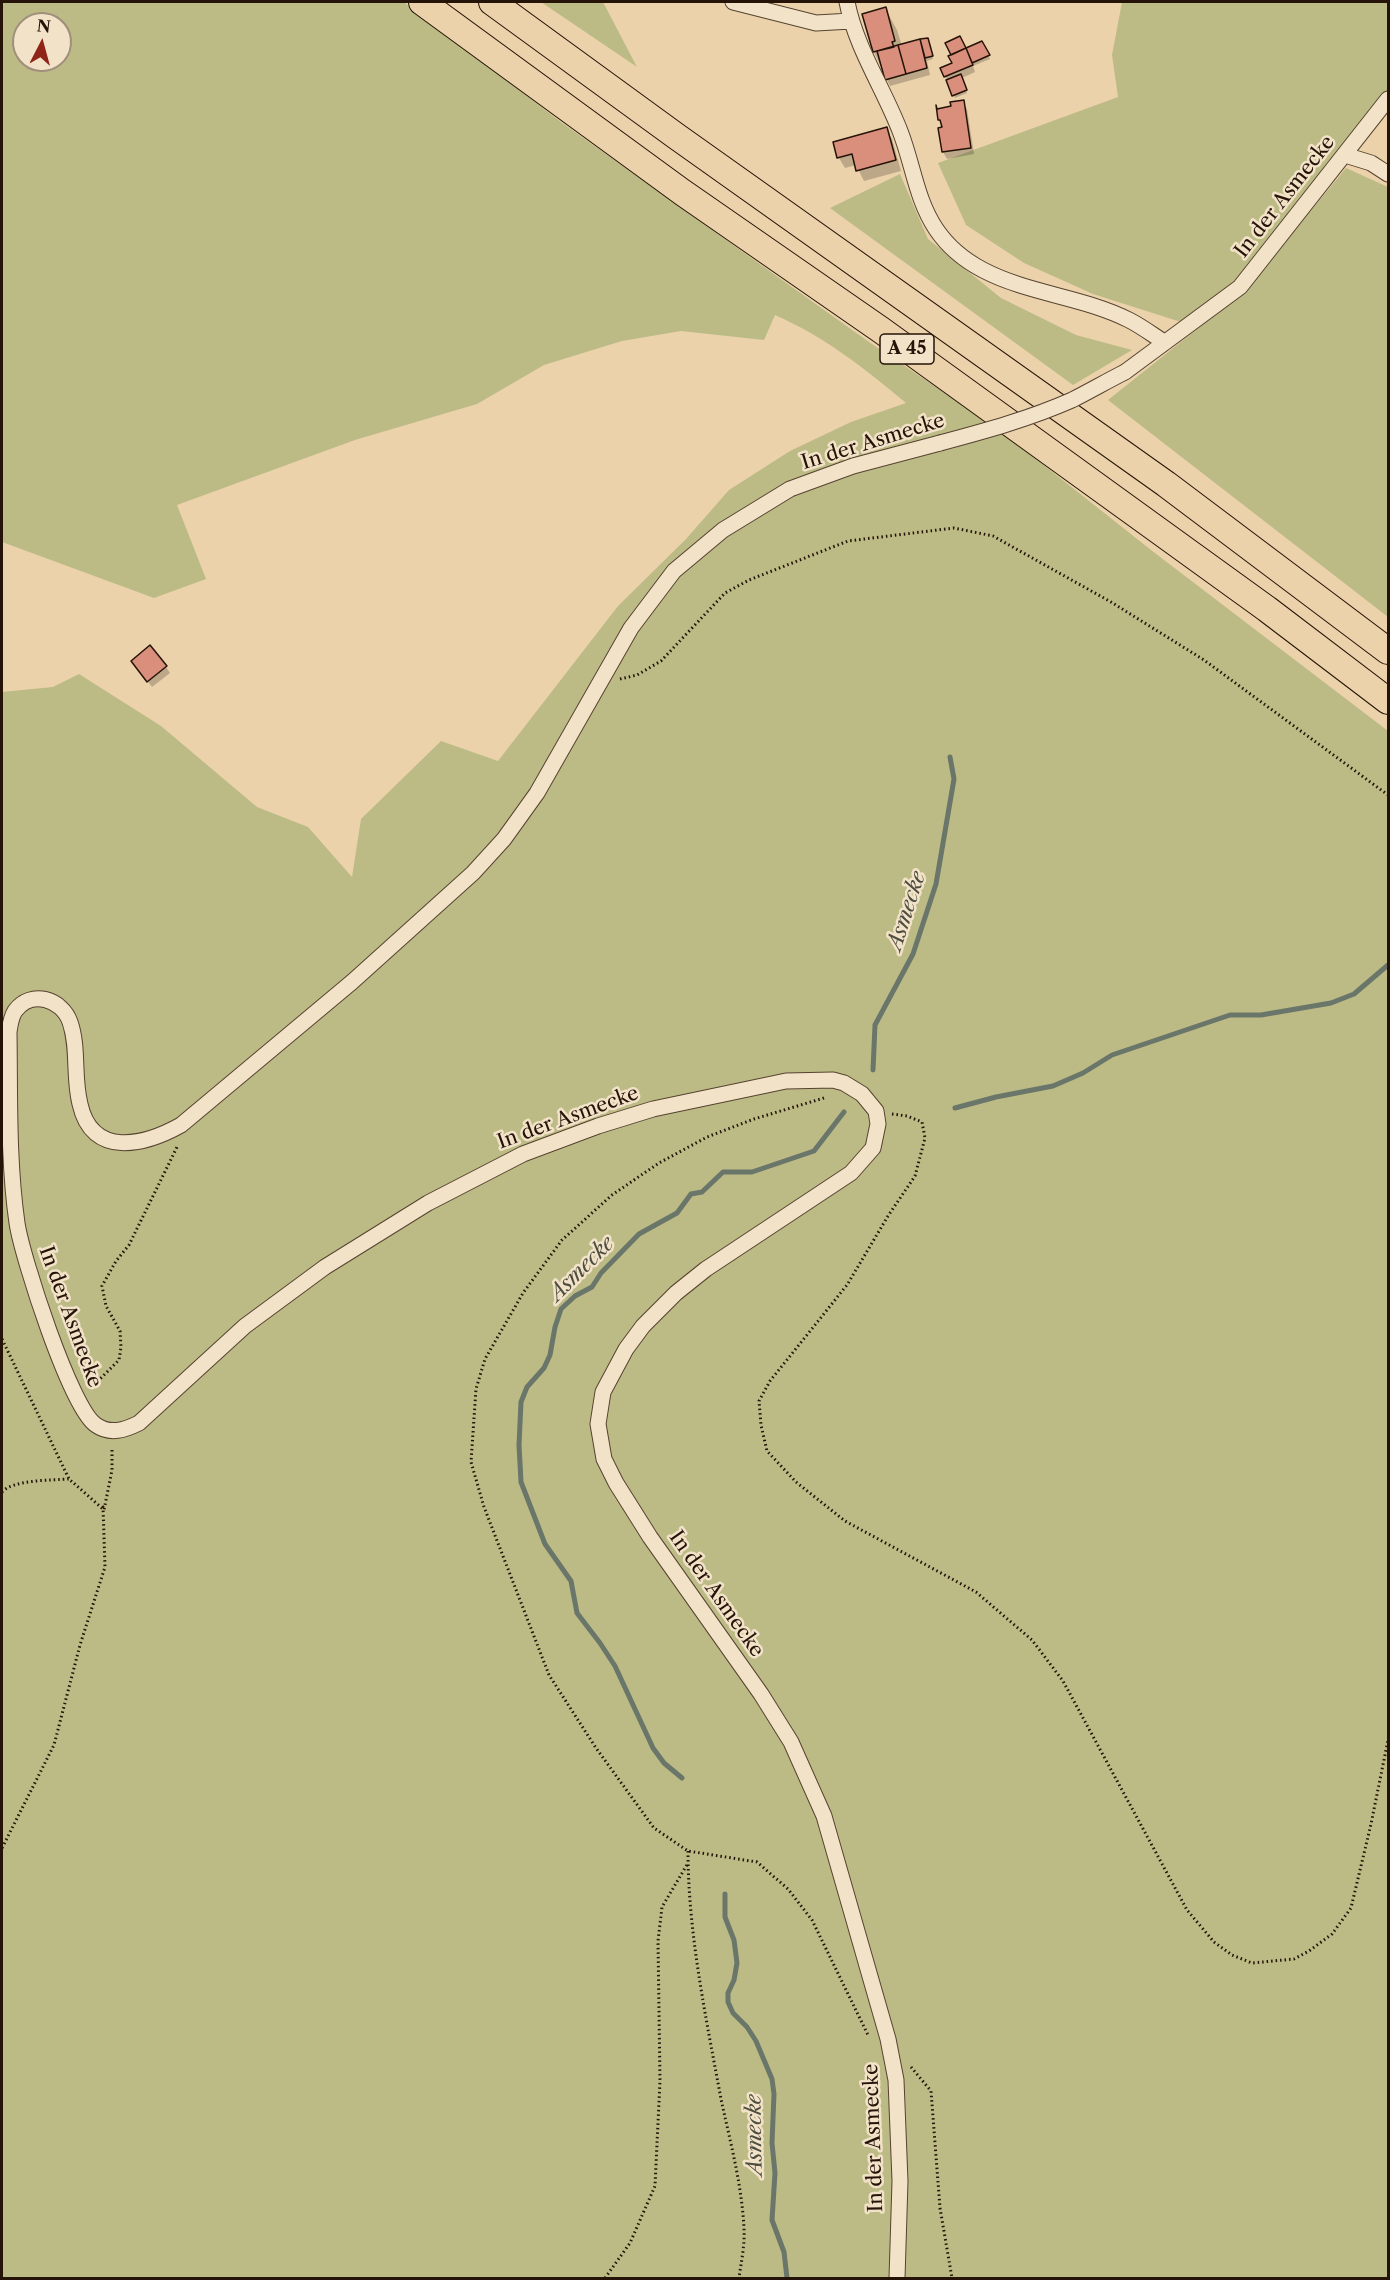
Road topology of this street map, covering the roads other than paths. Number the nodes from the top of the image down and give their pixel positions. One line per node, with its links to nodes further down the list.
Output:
1 (422, 2): 11 (highway, A 45)
2 (492, 2): 10 (highway, A 45)
3 (733, 2): 5 (street)
4 (847, 2): 5 (street)
5 (851, 21): 9 (street)
6 (1389, 99): 7 (street, In der Asmecke)
7 (1345, 155): 8 (street); 9 (street, In der Asmecke)
8 (1389, 174)
9 (1164, 342): 12 (street, In der Asmecke, bridge)
10 (1389, 651)
11 (1389, 700)
12 (897, 2278)

